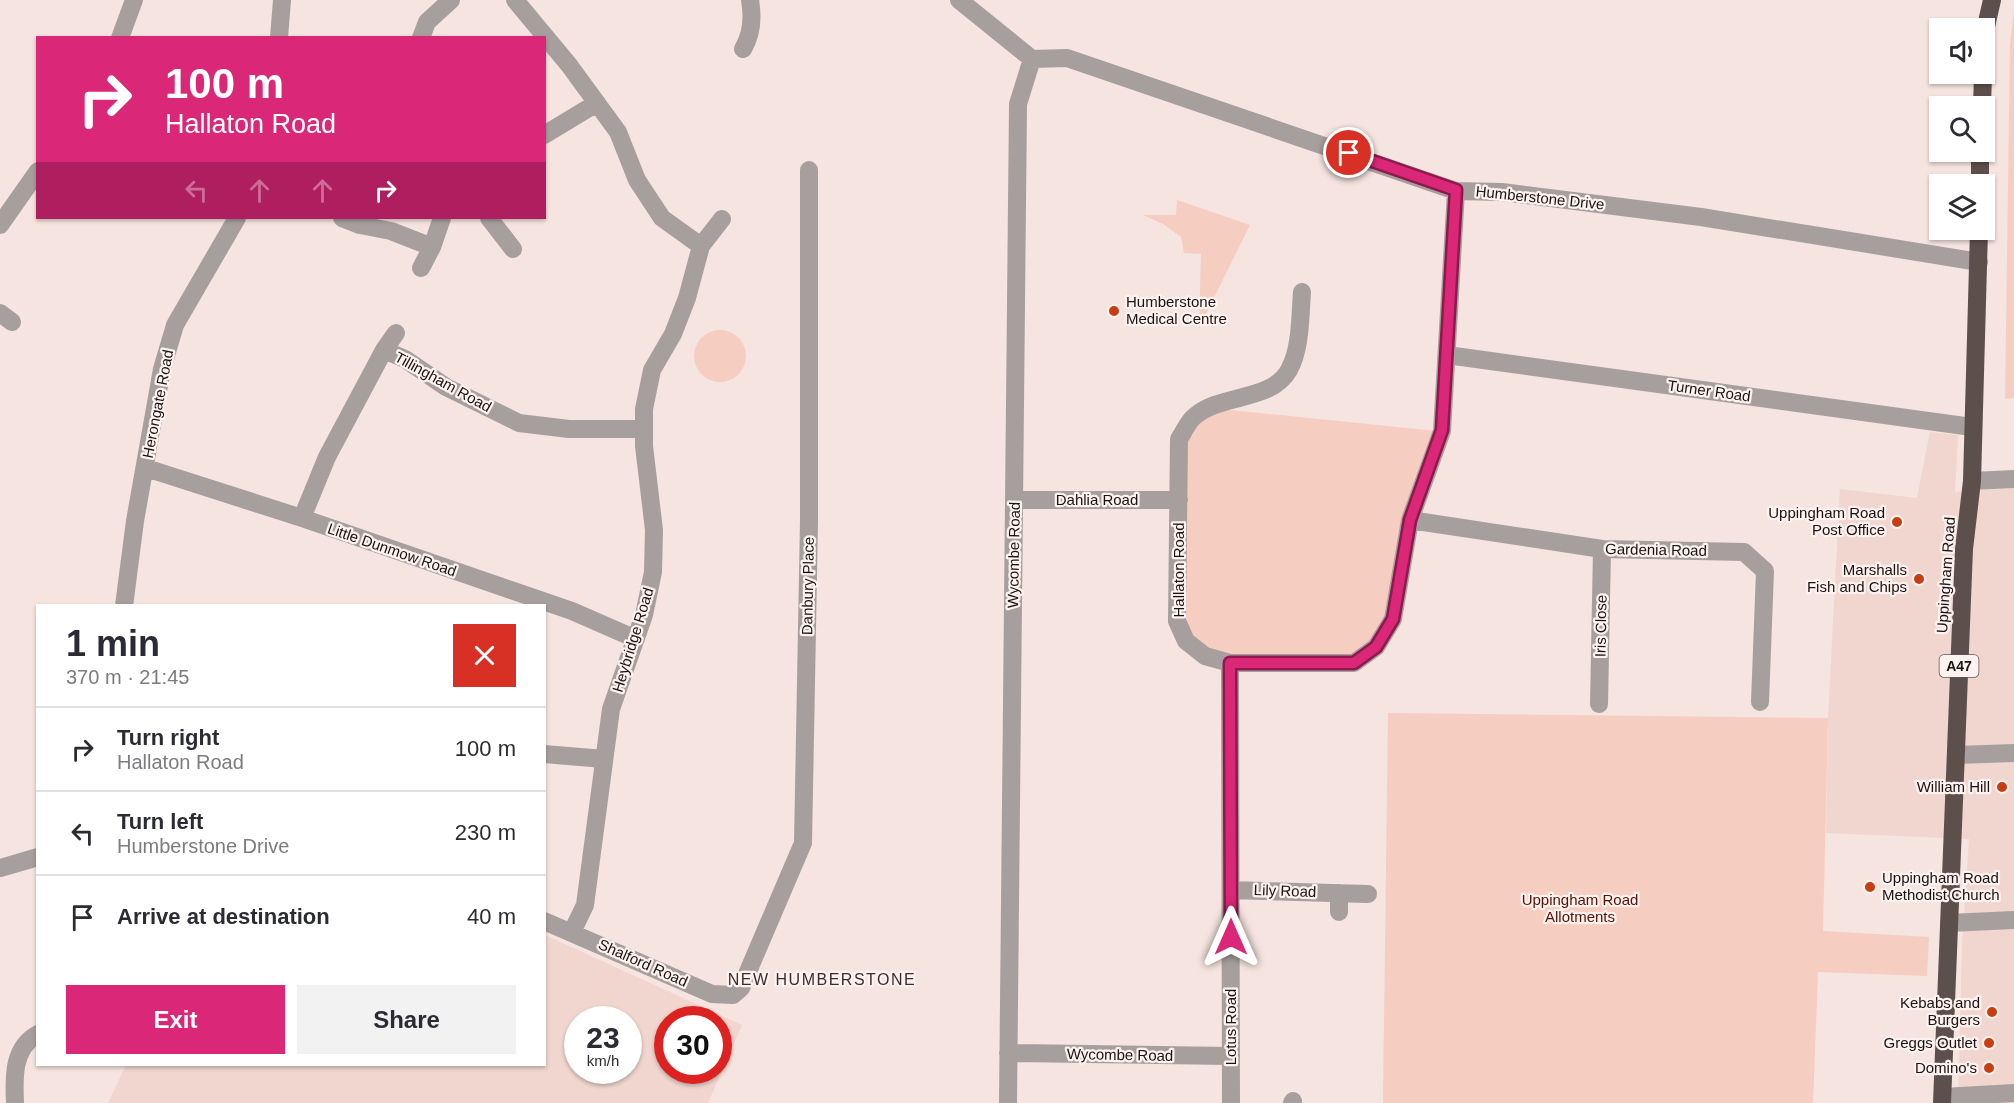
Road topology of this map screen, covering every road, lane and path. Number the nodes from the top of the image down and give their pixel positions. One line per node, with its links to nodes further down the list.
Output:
1 (134, 0): 9 (street)
2 (282, 0): 10 (street)
3 (451, 0): 11 (street)
4 (515, 0): 12 (street)
5 (750, 0): 14 (street)
6 (959, 0): 15 (street)
7 (1992, 0): 8 (highway)
8 (1988, 18)
9 (121, 36)
10 (279, 36)
11 (422, 36)
12 (544, 36)
13 (546, 39): 16 (street)
14 (743, 49)
15 (1032, 59): 20 (street, Humberstone Drive); 42 (street, Wycombe Road)
16 (597, 103): 17 (street); 28 (street)
17 (546, 134)
18 (808, 170): 66 (street, Danbury Place)
19 (36, 174): 26 (street)
20 (1456, 190): 31 (street, Humberstone Drive); 36 (street, Hallaton Road)
21 (236, 219): 39 (street, Herongate Road)
22 (345, 219): 29 (street)
23 (442, 219): 29 (street)
24 (490, 219): 30 (street)
25 (722, 219): 28 (street, Heybridge Road)
26 (0, 225)
27 (1979, 240): 31 (highway, Uppingham Road / A47)
28 (701, 246): 38 (street, Heybridge Road)
29 (432, 247): 32 (street)
30 (513, 249)
31 (1979, 262): 37 (highway, Uppingham Road / A47)
32 (421, 268)
33 (1302, 292): 43 (street, Hallaton Road)
34 (396, 333): 35 (street, Tillingham Road)
35 (384, 350): 38 (street, Tillingham Road); 44 (street, Tillingham Road)
36 (1447, 355): 37 (street, Turner Road); 45 (street, Hallaton Road)
37 (1972, 427): 41 (highway, Uppingham Road / A47)
38 (644, 429): 48 (street, Heybridge Road)
39 (146, 468): 44 (street, Little Dunmow Road); 47 (street, Herongate Road)
40 (2014, 479): 41 (street)
41 (1972, 480): 54 (highway, Uppingham Road / A47)
42 (1014, 500): 43 (street, Dahlia Road); 68 (street, Wycombe Road)
43 (1179, 500): 49 (street, Hallaton Road)
44 (302, 518): 48 (street, Little Dunmow Road)
45 (1410, 520): 46 (street, Gardenia Road); 49 (street, Hallaton Road)
46 (1602, 549): 50 (street, Gardenia Road); 51 (street, Iris Close)
47 (124, 604)
48 (636, 639): 55 (street, Heybridge Road)
49 (1230, 663): 58 (street, Lotus Road)
50 (1760, 702)
51 (1599, 704)
52 (2014, 753): 54 (street)
53 (546, 754): 55 (street)
54 (1957, 755): 64 (highway, Uppingham Road / A47)
55 (604, 759): 65 (street, Heybridge Road)
56 (36, 860): 57 (street)
57 (0, 868)
58 (1231, 890): 59 (street, Lily Road); 69 (street, Lotus Road)
59 (1339, 893): 60 (street, Lily Road); 61 (street)
60 (1368, 894)
61 (1339, 912)
62 (2014, 921): 64 (street)
63 (546, 922): 65 (street, Shalford Road)
64 (1949, 923): 71 (highway, Uppingham Road / A47)
65 (572, 932): 66 (street, Shalford Road)
66 (741, 988)
67 (36, 1036): 72 (street)
68 (1008, 1053): 69 (street, Wycombe Road); 73 (street, Wycombe Road)
69 (1231, 1056): 74 (street, Lotus Road)
70 (2014, 1093): 71 (street)
71 (1943, 1100)
72 (15, 1103)
73 (1008, 1103)
74 (1230, 1103)

